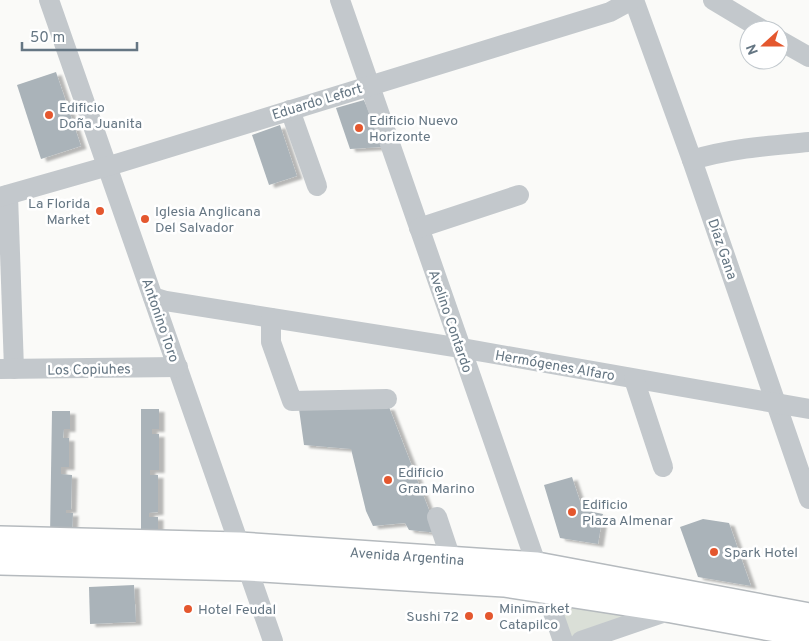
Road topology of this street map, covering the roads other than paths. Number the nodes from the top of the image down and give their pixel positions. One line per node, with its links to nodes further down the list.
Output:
1 (49, 0): 12 (street, Antonino Toro)
2 (340, 0): 8 (street, Avelino Contardo)
3 (633, 0): 8 (street, Eduardo Lefort); 11 (street, Díaz Gana)
4 (713, 0): 5 (street)
5 (746, 20)
6 (789, 46): 7 (street)
7 (809, 58)
8 (368, 86): 9 (street, Eduardo Lefort); 16 (street, Avelino Contardo)
9 (290, 110): 12 (street, Eduardo Lefort); 13 (street)
10 (809, 142): 11 (street)
11 (692, 160): 24 (street, Díaz Gana)
12 (107, 166): 15 (street, Eduardo Lefort); 17 (street, Antonino Toro)
13 (317, 186)
14 (520, 195): 16 (street)
15 (4, 196): 21 (street)
16 (419, 228): 19 (street, Avelino Contardo)
17 (153, 297): 18 (street, Hermógenes Alfaro); 20 (street, Antonino Toro)
18 (271, 318): 19 (street, Hermógenes Alfaro); 23 (street)
19 (461, 348): 22 (street, Hermógenes Alfaro); 33 (street, Avelino Contardo)
20 (178, 368): 21 (street, Los Copiuhes); 30 (street, Antonino Toro)
21 (7, 369)
22 (634, 379): 24 (street, Hermógenes Alfaro); 26 (street)
23 (386, 399)
24 (776, 404): 25 (street, Hermógenes Alfaro); 27 (street, Díaz Gana)
25 (809, 409)
26 (663, 467)
27 (809, 499)
28 (437, 517): 31 (street)
29 (0, 539): 30 (main road, Avenida Argentina)
30 (239, 545): 31 (main road, Avenida Argentina); 34 (street, Antonino Toro)
31 (451, 560): 33 (main road, Avenida Argentina)
32 (0, 562): 34 (main road, Avenida Argentina)
33 (537, 565): 35 (street, Avelino Contardo); 37 (main road, Avenida Argentina)
34 (247, 568): 35 (main road, Avenida Argentina); 39 (street, Antonino Toro)
35 (546, 590): 36 (main road, Avenida Argentina); 40 (street, Avelino Contardo)
36 (672, 610): 38 (main road, Avenida Argentina); 41 (street)
37 (809, 616)
38 (809, 635)
39 (273, 641)
40 (563, 641)
41 (580, 641)

